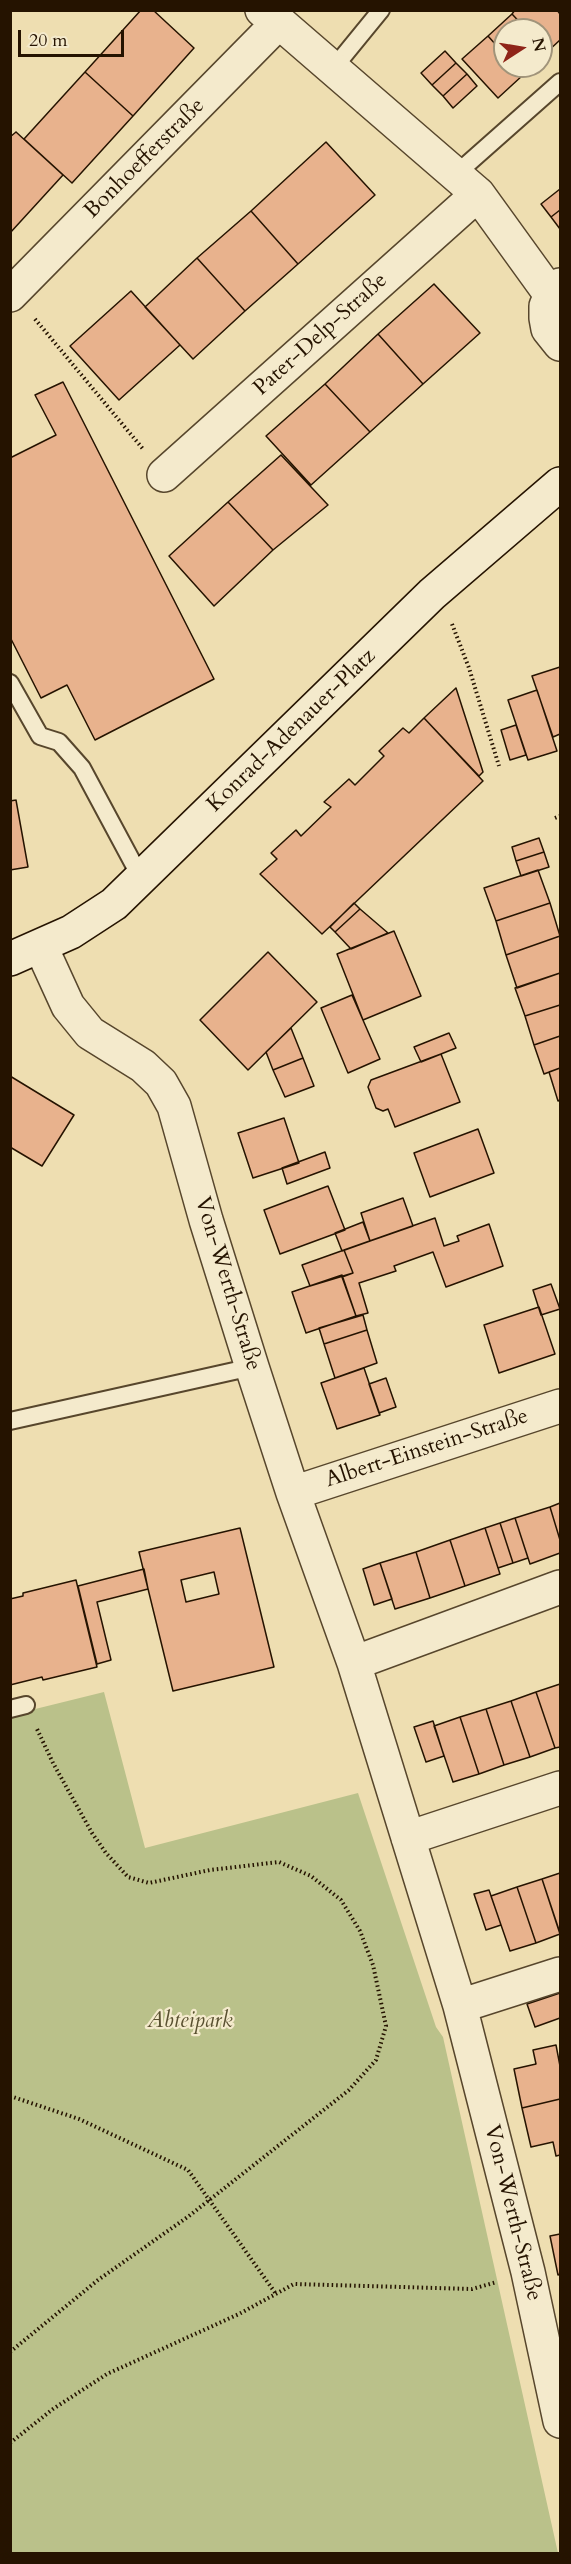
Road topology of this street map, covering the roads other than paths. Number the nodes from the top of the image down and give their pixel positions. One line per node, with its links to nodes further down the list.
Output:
1 (381, 10): 3 (lane)
2 (271, 16): 3 (street); 7 (street, Bonhoefferstraße)
3 (332, 70): 5 (street)
4 (561, 82): 5 (lane)
5 (466, 185): 6 (street); 9 (street, Pater-Delp-Straße)
6 (556, 290): 8 (street)
7 (12, 294)
8 (561, 344)
9 (164, 476)
10 (561, 484): 12 (street, Konrad-Adenauer-Platz)
11 (10, 683): 12 (lane)
12 (141, 878): 13 (street, Konrad-Adenauer-Platz)
13 (41, 947): 14 (street, Konrad-Adenauer-Platz); 15 (street, Von-Werth-Straße)
14 (10, 959)
15 (252, 1367): 17 (lane); 18 (street, Von-Werth-Straße)
16 (561, 1406): 18 (street, Albert-Einstein-Straße)
17 (10, 1421)
18 (293, 1493): 20 (street, Von-Werth-Straße)
19 (561, 1587): 20 (street)
20 (354, 1663): 22 (street, Von-Werth-Straße)
21 (561, 1788): 22 (street)
22 (408, 1838): 24 (street, Von-Werth-Straße)
23 (561, 1974): 24 (street)
24 (460, 2006): 25 (street, Von-Werth-Straße)
25 (561, 2421)

